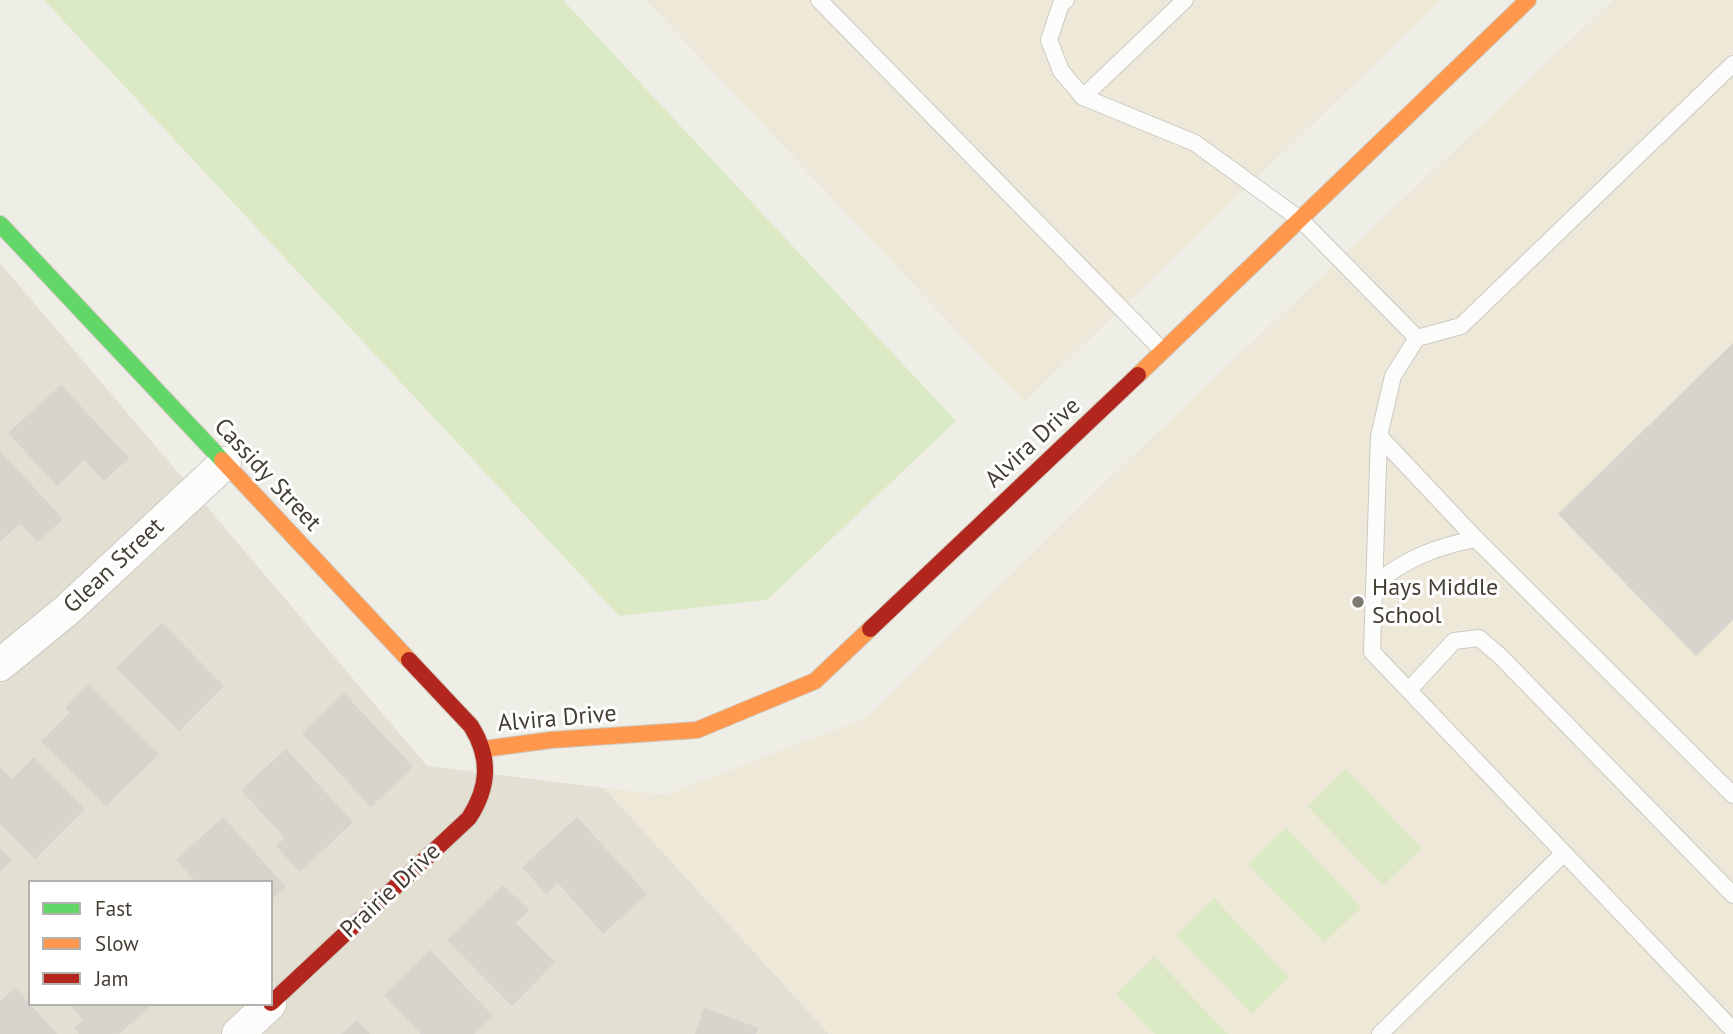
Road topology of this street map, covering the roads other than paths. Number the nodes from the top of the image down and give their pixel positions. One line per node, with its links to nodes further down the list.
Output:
1 (819, 0): 10 (lane)
2 (1066, 0): 6 (lane)
3 (1185, 0): 6 (lane)
4 (1528, 0): 7 (street, Alvira Drive)
5 (1733, 64): 9 (lane)
6 (1083, 97): 7 (lane)
7 (1301, 220): 9 (lane); 10 (street, Alvira Drive)
8 (0, 224): 12 (street, Cassidy Street)
9 (1416, 338): 11 (lane)
10 (1163, 351): 17 (street, Alvira Drive)
11 (1379, 436): 13 (lane); 14 (lane)
12 (225, 463): 15 (street, Glean Street); 17 (street, Cassidy Street)
13 (1476, 539): 14 (lane); 19 (lane)
14 (1375, 583): 16 (lane)
15 (0, 664)
16 (1409, 690): 20 (lane); 21 (lane)
17 (484, 748): 18 (street, Cassidy Street)
18 (487, 765): 22 (street, Prairie Drive)
19 (1733, 795)
20 (1564, 853): 24 (lane); 26 (lane)
21 (1733, 895)
22 (273, 1002)
23 (269, 1006): 25 (street, Prairie Drive)
24 (1733, 1030)
25 (238, 1034)
26 (1380, 1034)

